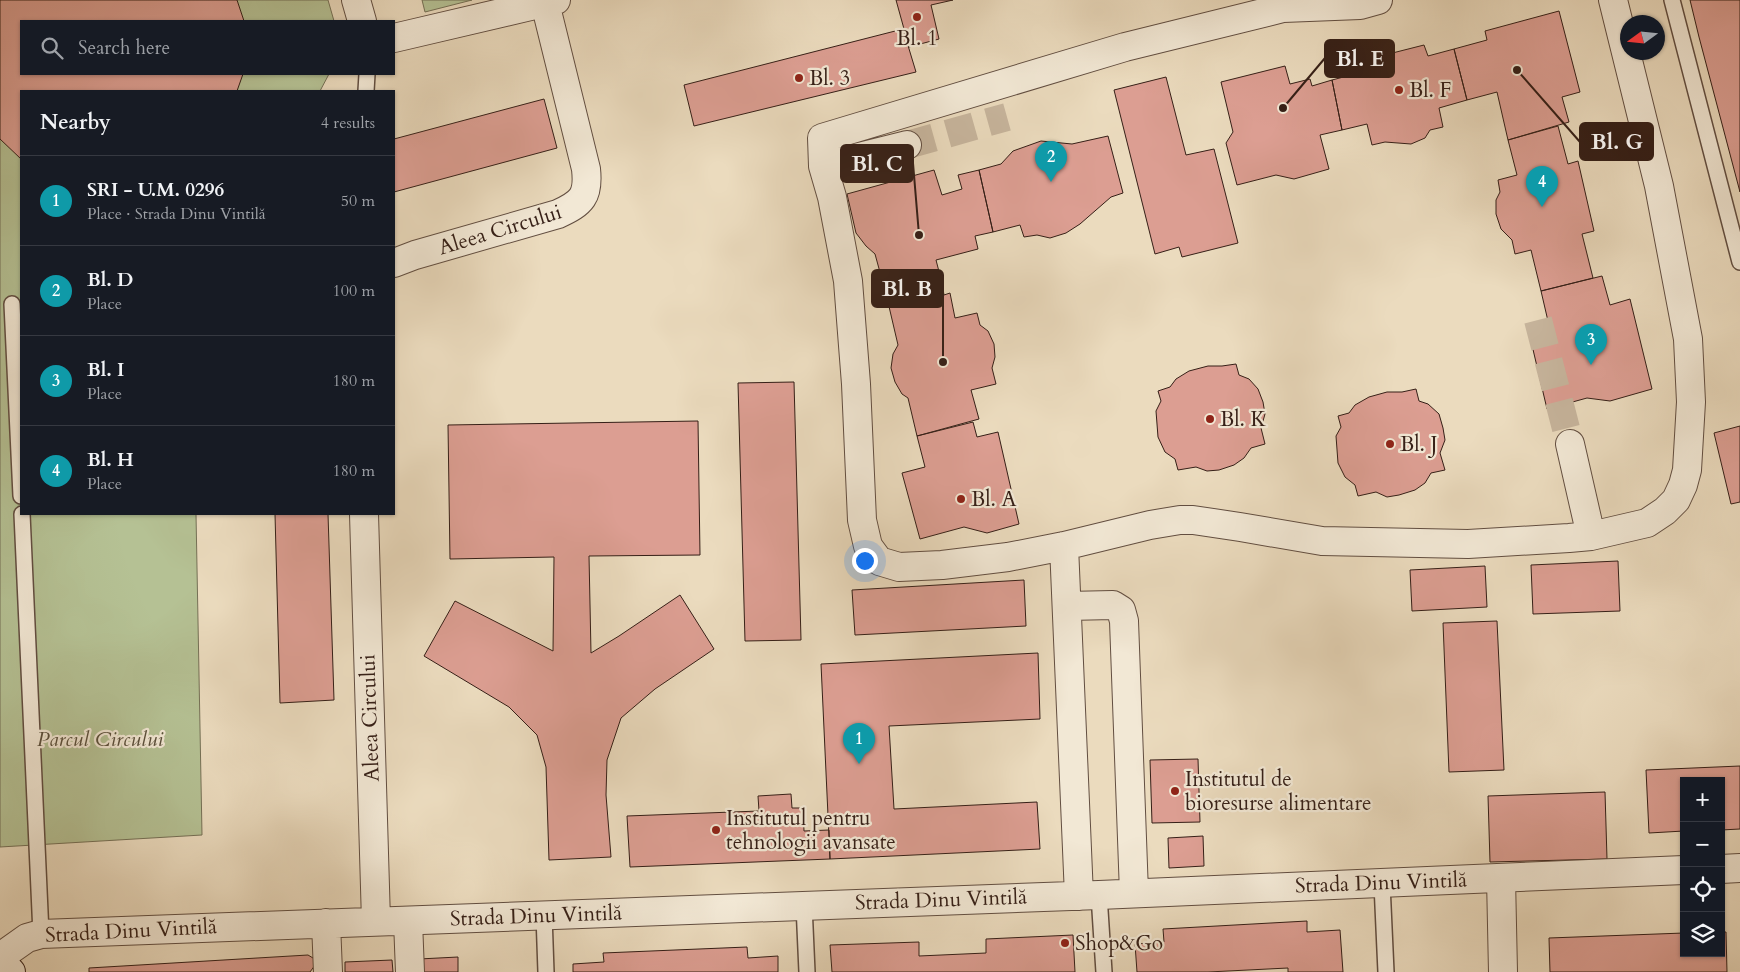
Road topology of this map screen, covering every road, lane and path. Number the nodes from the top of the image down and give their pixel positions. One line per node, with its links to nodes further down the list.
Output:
1 (356, 0): 6 (street)
2 (1378, 0): 11 (street)
3 (1614, 0): 19 (street)
4 (1672, 0): 12 (lane)
5 (550, 2): 7 (street, Aleea Circului); 13 (street, Aleea Circului)
6 (362, 20)
7 (395, 38)
8 (367, 75): 9 (lane)
9 (366, 90)
10 (907, 145): 11 (street)
11 (823, 166): 20 (street)
12 (1740, 262)
13 (395, 263)
14 (12, 304): 16 (lane)
15 (1570, 444): 19 (street)
16 (20, 475)
17 (22, 515): 34 (lane)
18 (364, 515): 31 (street, Aleea Circului)
19 (1591, 536): 20 (street)
20 (1064, 546): 21 (street)
21 (1067, 606): 27 (street); 28 (street)
22 (1740, 868): 23 (street)
23 (1725, 869)
24 (1680, 870): 25 (street, Strada Dinu Vintilă)
25 (1501, 878): 26 (street, Strada Dinu Vintilă); 43 (street)
26 (1382, 884): 27 (street, Strada Dinu Vintilă); 42 (lane)
27 (1134, 893): 28 (street, Strada Dinu Vintilă)
28 (1089, 895): 29 (street, Strada Dinu Vintilă); 41 (lane)
29 (804, 905): 30 (street, Strada Dinu Vintilă); 40 (lane)
30 (544, 915): 32 (street, Strada Dinu Vintilă); 39 (lane)
31 (376, 921): 32 (street, Strada Dinu Vintilă); 33 (street, Strada Dinu Vintilă)
32 (408, 921): 38 (street)
33 (326, 923): 34 (street, Strada Dinu Vintilă); 37 (street)
34 (41, 934): 35 (street, Strada Dinu Vintilă)
35 (0, 958): 36 (street)
36 (11, 972)
37 (328, 972)
38 (410, 972)
39 (546, 972)
40 (807, 972)
41 (1104, 972)
42 (1386, 972)
43 (1503, 972)

